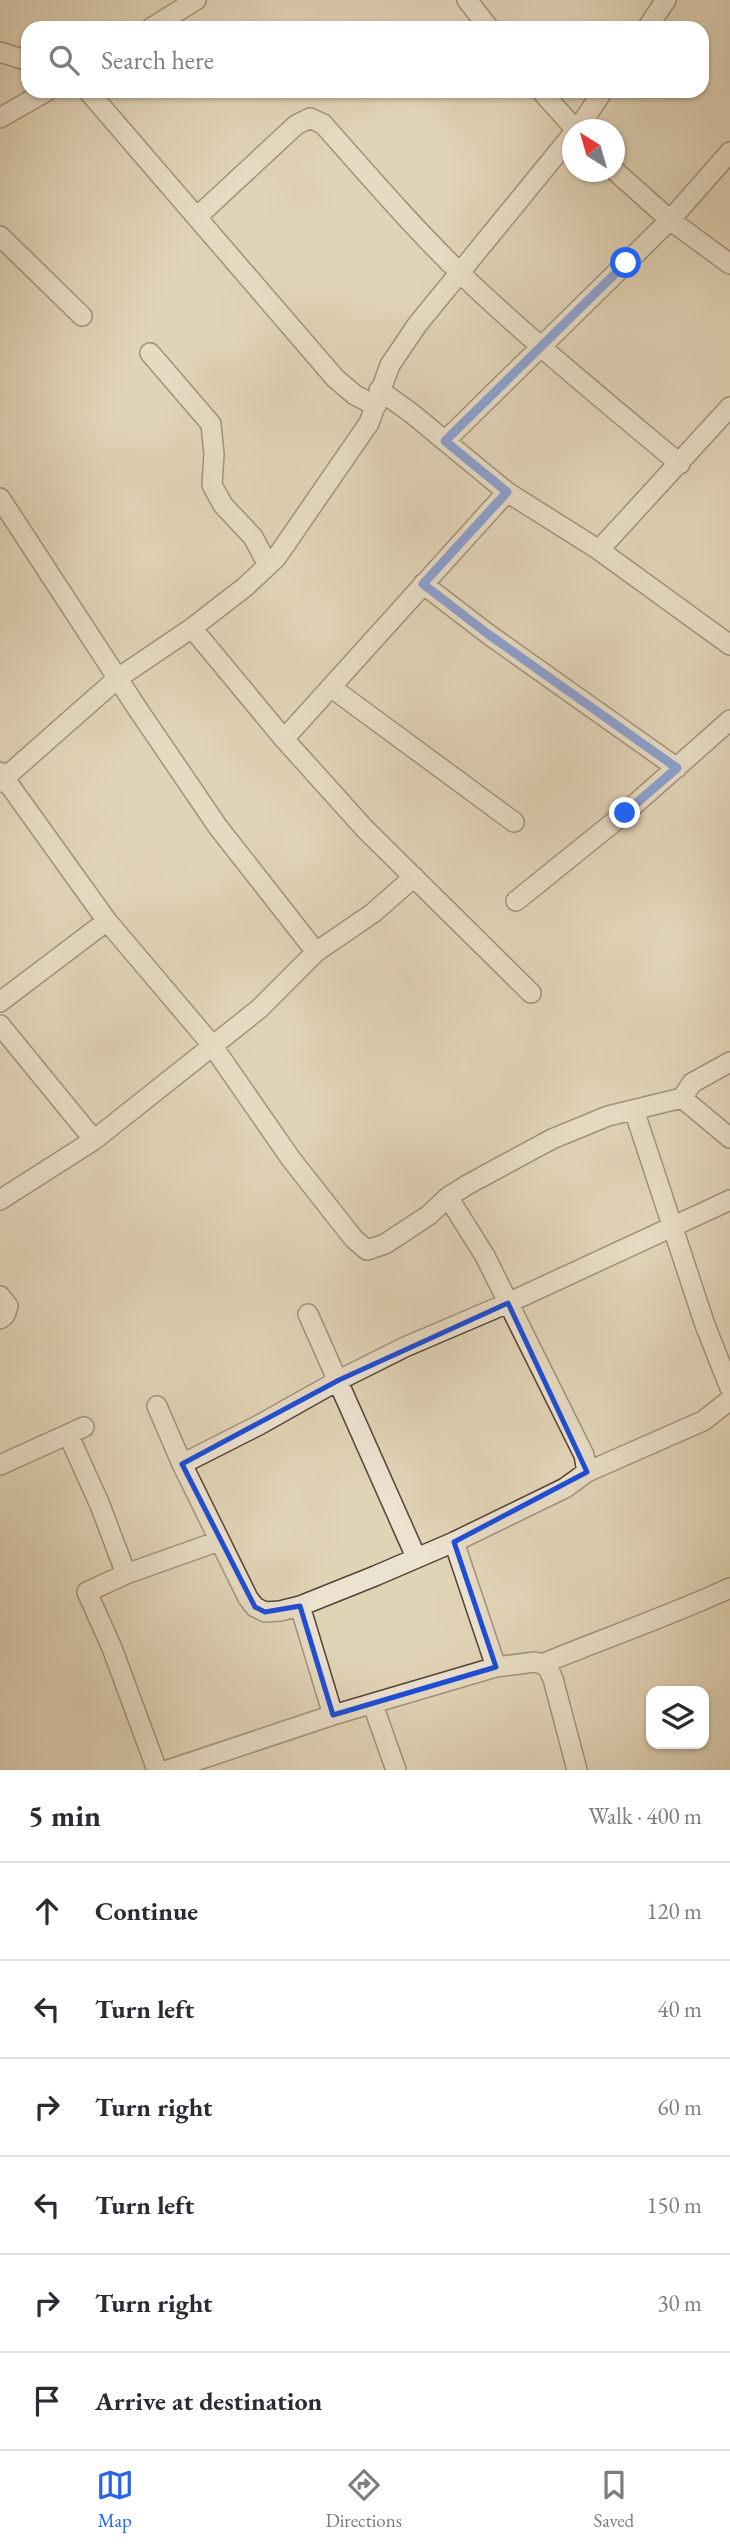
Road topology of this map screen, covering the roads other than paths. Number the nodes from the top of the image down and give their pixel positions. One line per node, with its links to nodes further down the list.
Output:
1 (196, 0): 4 (street)
2 (467, 0): 5 (street)
3 (666, 0): 6 (street)
4 (162, 21)
5 (484, 21)
6 (652, 21)
7 (2, 57): 8 (street)
8 (21, 60)
9 (35, 98): 13 (street)
10 (94, 98): 19 (street)
11 (547, 98): 14 (street)
12 (598, 98): 15 (street)
13 (0, 118)
14 (566, 119)
15 (584, 119)
16 (562, 147): 23 (street)
17 (730, 152): 20 (street)
18 (625, 180): 20 (street)
19 (198, 216): 23 (street); 27 (street)
20 (670, 220): 22 (street); 25 (street)
21 (0, 236): 24 (street)
22 (730, 264)
23 (460, 273): 25 (street); 27 (street)
24 (82, 316)
25 (541, 348): 29 (street); 30 (street)
26 (150, 353): 34 (street)
27 (378, 398): 29 (street); 34 (street)
28 (730, 407): 30 (street)
29 (445, 441): 31 (street)
30 (680, 464): 33 (street)
31 (507, 492): 33 (street); 35 (street)
32 (0, 498): 38 (street)
33 (599, 550): 37 (street)
34 (268, 565): 36 (street)
35 (423, 584): 39 (street); 42 (street)
36 (192, 628): 38 (street); 41 (street)
37 (730, 645)
38 (118, 678): 43 (street); 48 (street)
39 (332, 688): 41 (street); 44 (street)
40 (730, 720): 42 (street)
41 (284, 739): 45 (street)
42 (677, 768): 46 (street)
43 (2, 777): 47 (street)
44 (514, 822)
45 (414, 877): 48 (street); 49 (street)
46 (516, 901)
47 (107, 921): 50 (street); 52 (street)
48 (316, 952): 52 (street)
49 (531, 993)
50 (0, 1002)
51 (0, 1025): 57 (street)
52 (212, 1045): 57 (street); 58 (street)
53 (730, 1062): 54 (street)
54 (682, 1098): 55 (street); 56 (street)
55 (635, 1110): 58 (street); 61 (street)
56 (730, 1138)
57 (94, 1140): 59 (street)
58 (448, 1197): 63 (street)
59 (0, 1200)
60 (730, 1200): 61 (street)
61 (674, 1227): 63 (street); 67 (street)
62 (0, 1296): 65 (street)
63 (508, 1303): 66 (street); 72 (street)
64 (308, 1314): 66 (street)
65 (0, 1319)
66 (339, 1380): 70 (street); 75 (street)
67 (730, 1388)
68 (730, 1401): 72 (street)
69 (157, 1406): 70 (street)
70 (182, 1464): 73 (street)
71 (0, 1465): 76 (street)
72 (587, 1472): 74 (street)
73 (219, 1541): 76 (street); 78 (street)
74 (454, 1542): 75 (street); 80 (street)
75 (416, 1557): 78 (street)
76 (126, 1574): 83 (street)
77 (730, 1588): 79 (street)
78 (300, 1606): 82 (street)
79 (542, 1664): 80 (street); 86 (street)
80 (496, 1667): 81 (street)
81 (373, 1705): 82 (street); 85 (street)
82 (332, 1715): 84 (street)
83 (157, 1770)
84 (168, 1770)
85 (396, 1770)
86 (577, 1770)

